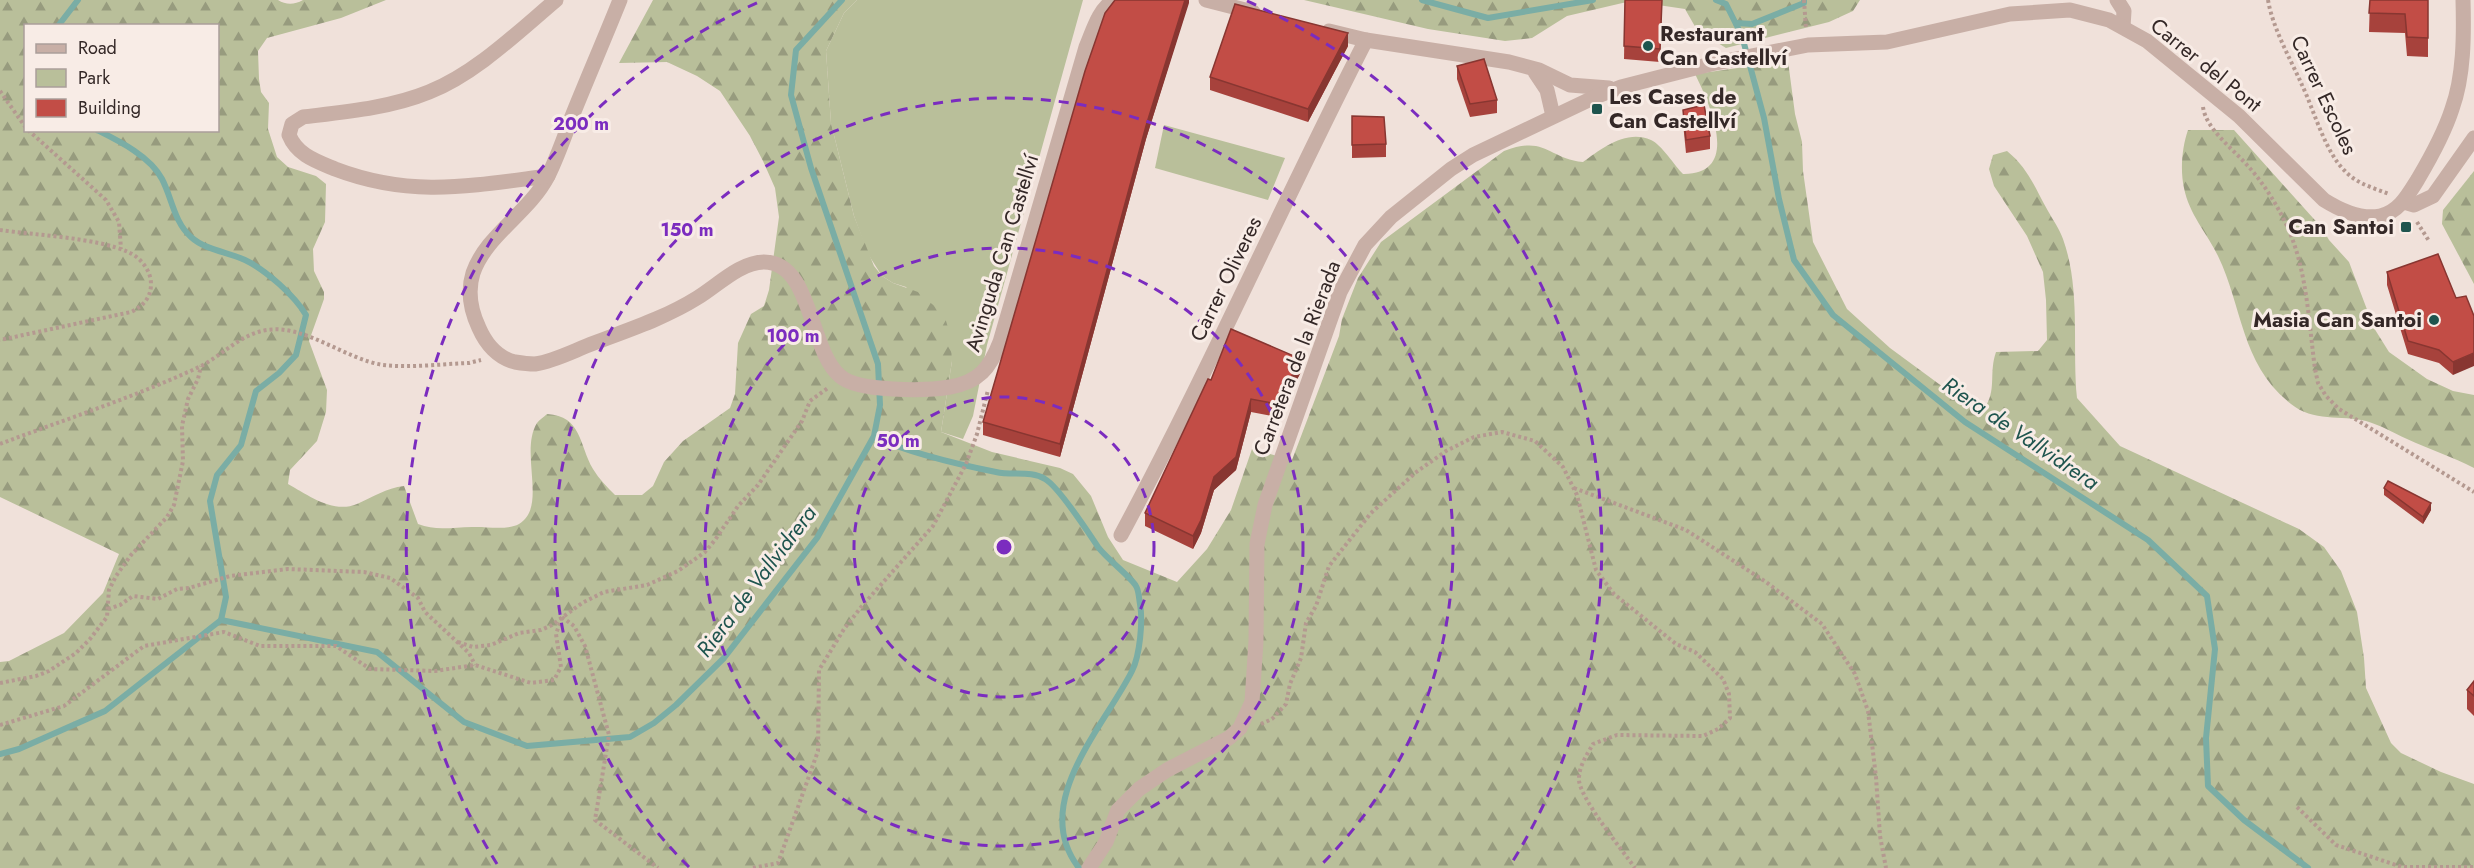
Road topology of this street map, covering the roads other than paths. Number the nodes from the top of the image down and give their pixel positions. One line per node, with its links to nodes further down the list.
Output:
1 (556, 0): 17 (street)
2 (620, 0): 17 (street)
3 (1114, 0): 17 (street, Avinguda Can Castellví)
4 (1206, 0): 7 (street)
5 (2117, 0): 9 (street)
6 (2463, 0): 18 (street)
7 (1271, 16)
8 (1313, 27): 10 (street)
9 (2123, 27): 11 (street, Carrer del Pont); 18 (street, Carrer del Pont)
10 (1366, 40): 12 (street); 19 (street, Carrer Oliveres)
11 (1808, 45): 14 (street, Carretera de la Rierada)
12 (1531, 68): 13 (street); 15 (street)
13 (1554, 79): 14 (street); 15 (street)
14 (1621, 87): 15 (street, Carretera de la Rierada)
15 (1558, 113): 20 (street, Carretera de la Rierada)
16 (2474, 138): 18 (street)
17 (548, 176)
18 (2404, 201)
19 (1121, 535)
20 (1091, 867)

